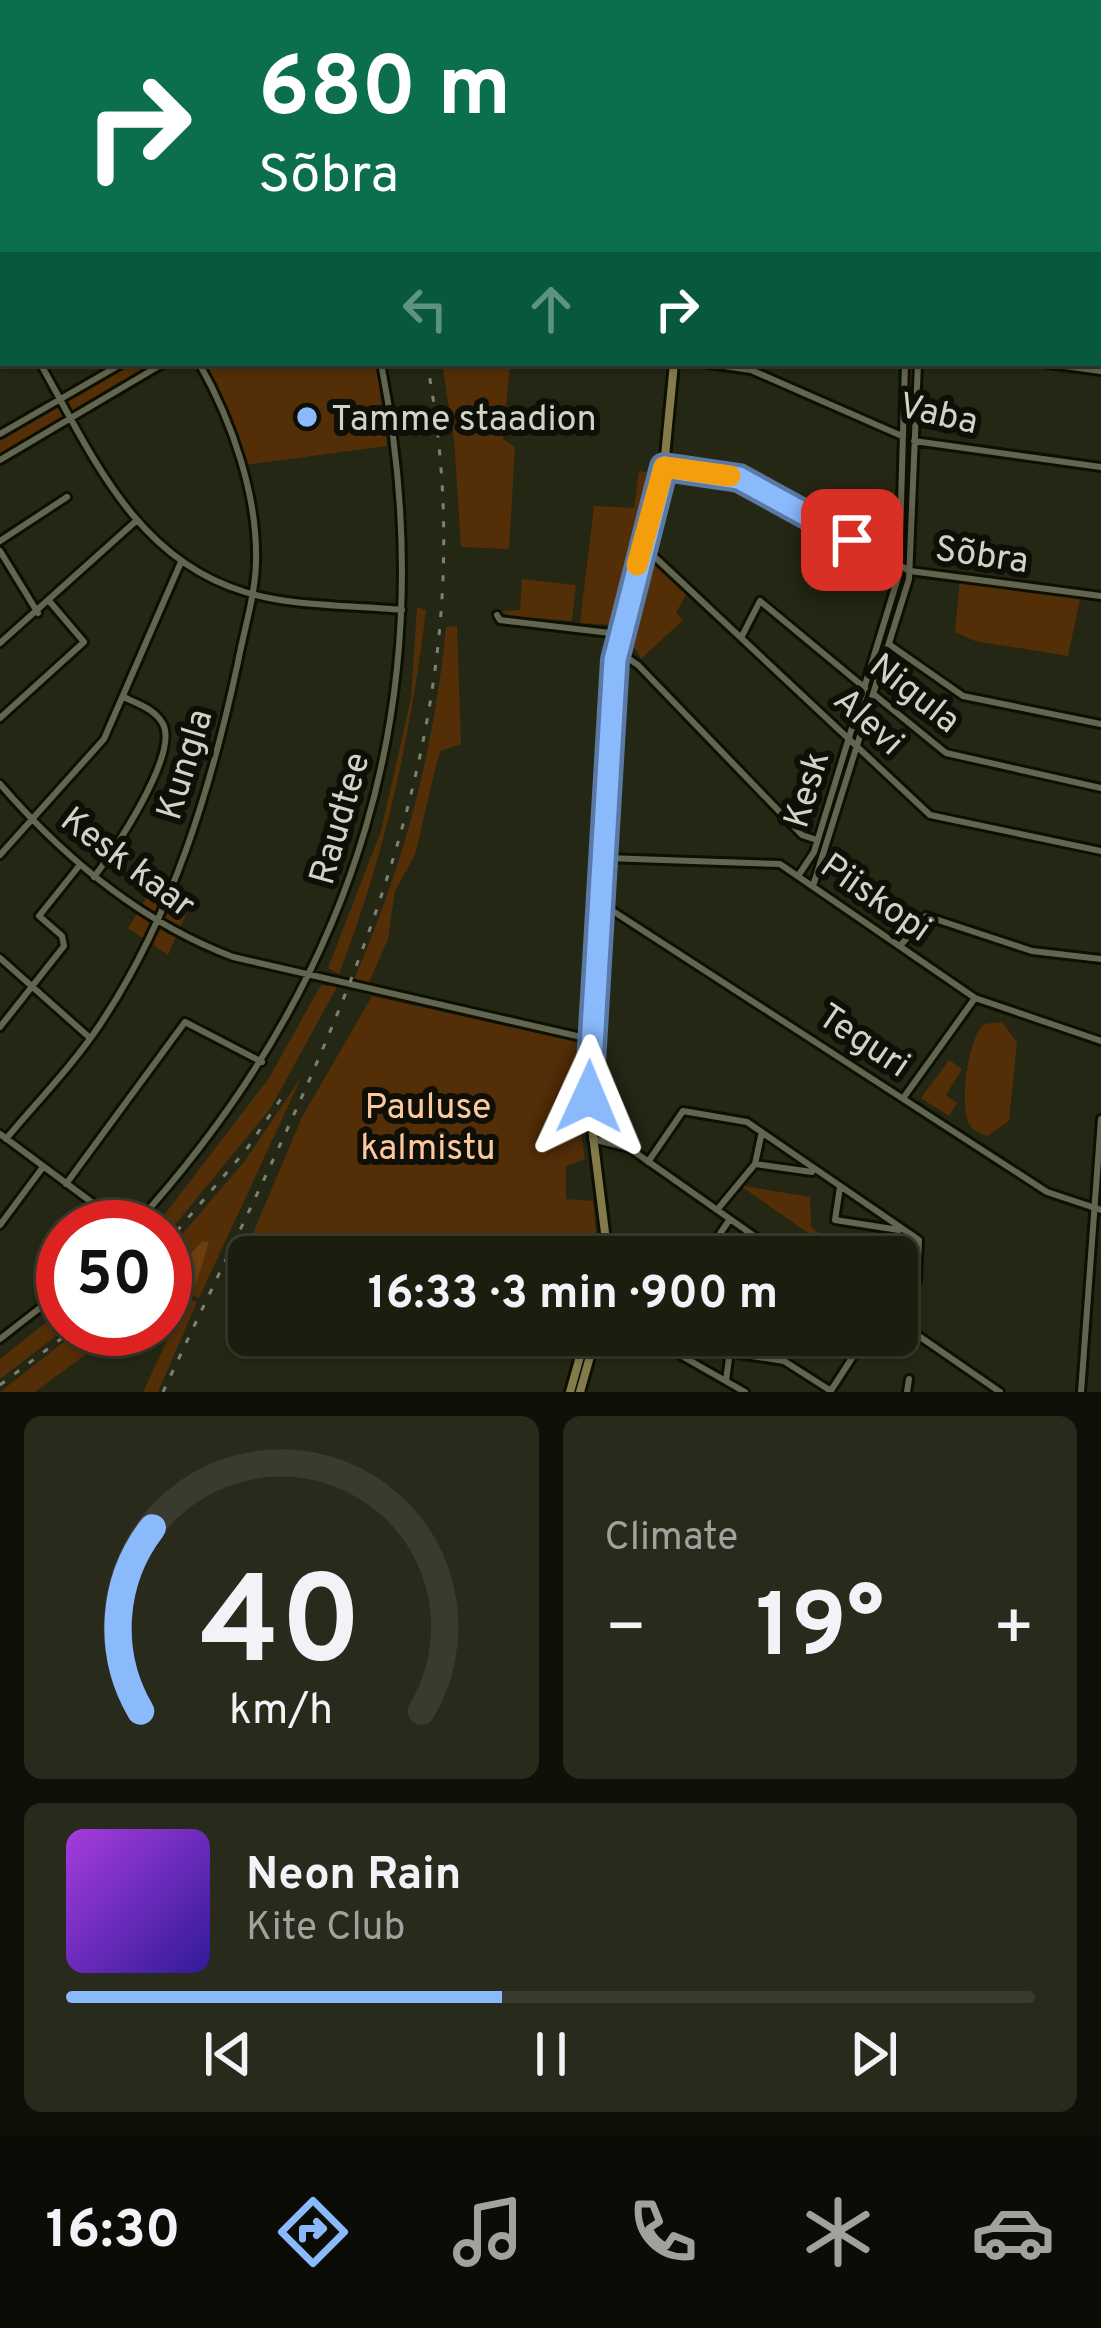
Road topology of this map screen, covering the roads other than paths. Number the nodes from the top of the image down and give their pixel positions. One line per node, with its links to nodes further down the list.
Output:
1 (42, 366): 12 (street)
2 (117, 366): 12 (street)
3 (159, 366): 13 (street)
4 (200, 366): 28 (street, Kungla)
5 (381, 366): 31 (street, Raudtee)
6 (674, 366): 18 (main road)
7 (724, 366): 15 (street, Vaba)
8 (905, 366): 15 (street, Kesk)
9 (918, 366): 16 (street, Kesk)
10 (1064, 366): 11 (street)
11 (1101, 371)
12 (61, 399): 13 (street); 14 (street)
13 (71, 417): 17 (street); 21 (street)
14 (0, 434)
15 (902, 436): 16 (street, Vaba); 26 (street, Kesk)
16 (915, 441): 19 (street, Vaba); 27 (street, Kesk)
17 (0, 460)
18 (664, 467): 23 (main road); 26 (street, Sõbra)
19 (1101, 467)
20 (67, 496): 22 (street)
21 (136, 521): 25 (street); 30 (street)
22 (0, 541)
23 (643, 546): 34 (main road); 35 (street, Alevi)
24 (0, 551): 32 (street)
25 (182, 562): 28 (street); 42 (street)
26 (899, 566): 27 (street, Sõbra); 36 (street, Kesk)
27 (910, 571): 29 (street, Sõbra); 38 (street, Kesk)
28 (252, 594): 31 (street); 60 (street, Kungla)
29 (1101, 596)
30 (50, 602): 32 (street); 43 (street)
31 (402, 610): 64 (street, Raudtee)
32 (38, 613): 37 (street)
33 (497, 615): 34 (street)
34 (619, 634): 39 (main road)
35 (742, 636): 40 (street, Nigula); 45 (street, Alevi)
36 (879, 640): 38 (street); 40 (street, Kesk)
37 (0, 644)
38 (890, 645): 41 (street, Kesk); 44 (street)
39 (616, 650): 50 (street); 54 (main road)
40 (865, 687): 41 (street, Nigula); 45 (street, Kesk)
41 (874, 695): 46 (street, Kesk); 48 (street, Nigula)
42 (124, 698): 49 (street); 57 (street)
43 (0, 718)
44 (1101, 724)
45 (849, 736): 46 (street, Alevi); 50 (street, Kesk)
46 (860, 746): 51 (street, Kesk); 52 (street, Alevi)
47 (0, 784): 49 (street, Kesk kaar)
48 (1101, 788)
49 (34, 822): 53 (street); 55 (street, Kesk kaar)
50 (818, 840): 51 (street); 56 (street, Kesk)
51 (827, 850): 58 (street, Kesk)
52 (1101, 851)
53 (0, 855)
54 (606, 858): 56 (street, Piiskopi); 59 (main road)
55 (80, 866): 57 (street, Kesk kaar); 65 (street)
56 (800, 873): 58 (street, Piiskopi)
57 (94, 877): 60 (street, Kesk kaar)
58 (814, 883): 61 (street, Piiskopi)
59 (602, 904): 69 (main road); 72 (street, Teguri)
60 (157, 922): 64 (street, Kesk kaar); 68 (street, Kungla)
61 (900, 946): 63 (street); 66 (street, Piiskopi)
62 (0, 958): 65 (street)
63 (1101, 959)
64 (310, 975): 69 (street, Kesk kaar); 71 (street, Raudtee)
65 (31, 987): 67 (street); 68 (street)
66 (975, 998): 70 (street, Piiskopi); 72 (street)
67 (0, 1027)
68 (90, 1038): 74 (street, Kungla)
69 (590, 1039): 76 (main road)
70 (1101, 1041)
71 (262, 1063): 81 (street); 84 (street, Raudtee)
72 (904, 1097): 85 (street, Teguri)
73 (1101, 1119): 85 (street)
74 (3, 1136): 79 (street)
75 (761, 1136): 77 (street); 78 (street); 80 (street)
76 (592, 1139): 77 (street); 90 (main road)
77 (648, 1162): 86 (street)
78 (755, 1165): 80 (street); 86 (street)
79 (43, 1167): 81 (street); 88 (street)
80 (818, 1173): 82 (street)
81 (66, 1184): 83 (street)
82 (840, 1187): 89 (street); 89 (street)
83 (89, 1200)
84 (153, 1200)
85 (1096, 1209): 115 (street)
86 (717, 1210): 87 (street)
87 (730, 1219): 91 (street); 92 (street)
88 (0, 1225)
89 (905, 1231): 93 (street)
90 (605, 1236)
91 (718, 1236)
92 (754, 1236)
93 (913, 1236)
94 (918, 1239): 95 (street)
95 (918, 1271)
96 (36, 1311): 98 (street)
97 (918, 1332): 114 (street)
98 (0, 1339)
99 (580, 1356): 109 (main road)
100 (590, 1356): 110 (main road)
101 (682, 1356): 108 (street)
102 (729, 1356): 108 (street)
103 (759, 1356): 106 (street)
104 (785, 1356): 106 (street)
105 (853, 1356): 112 (street)
106 (784, 1361): 112 (street)
107 (909, 1378): 113 (street)
108 (726, 1381): 111 (street)
109 (570, 1392)
110 (580, 1392)
111 (745, 1392)
112 (830, 1392)
113 (907, 1392)
114 (1000, 1392)
115 (1081, 1392)

